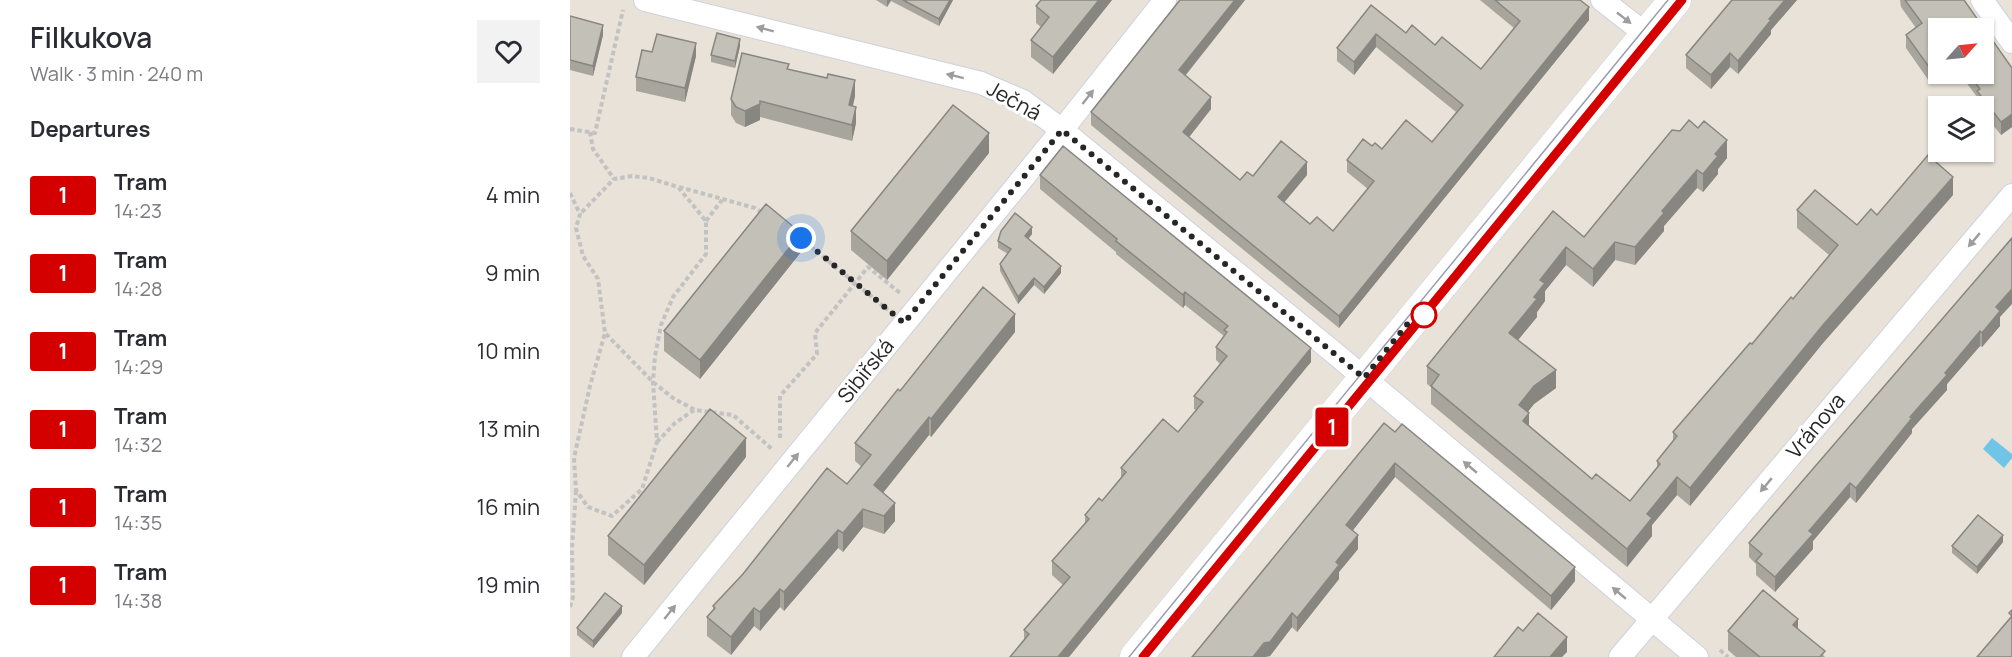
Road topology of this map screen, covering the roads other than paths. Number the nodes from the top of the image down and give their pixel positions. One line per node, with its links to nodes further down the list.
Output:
1 (645, 0): 7 (street, Ječná)
2 (699, 0): 7 (street, Ječná)
3 (1165, 0): 10 (street, Sibiřská, one-way to 3)
4 (1602, 0): 8 (street, one-way to 8)
5 (1675, 0): 8 (street)
6 (1982, 0): 9 (street)
7 (724, 18): 10 (street, Ječná, one-way to 7)
8 (1647, 35): 12 (street)
9 (2012, 42)
10 (1062, 130): 12 (street, Ječná); 14 (street, Sibiřská, one-way to 10)
11 (2012, 195): 13 (street, Vránova, one-way to 13)
12 (1364, 378): 13 (street, Ječná, one-way to 12); 15 (street)
13 (1652, 620): 16 (street, Vránova); 17 (street, Ječná)
14 (633, 657)
15 (1136, 657)
16 (1620, 657)
17 (1696, 657)

